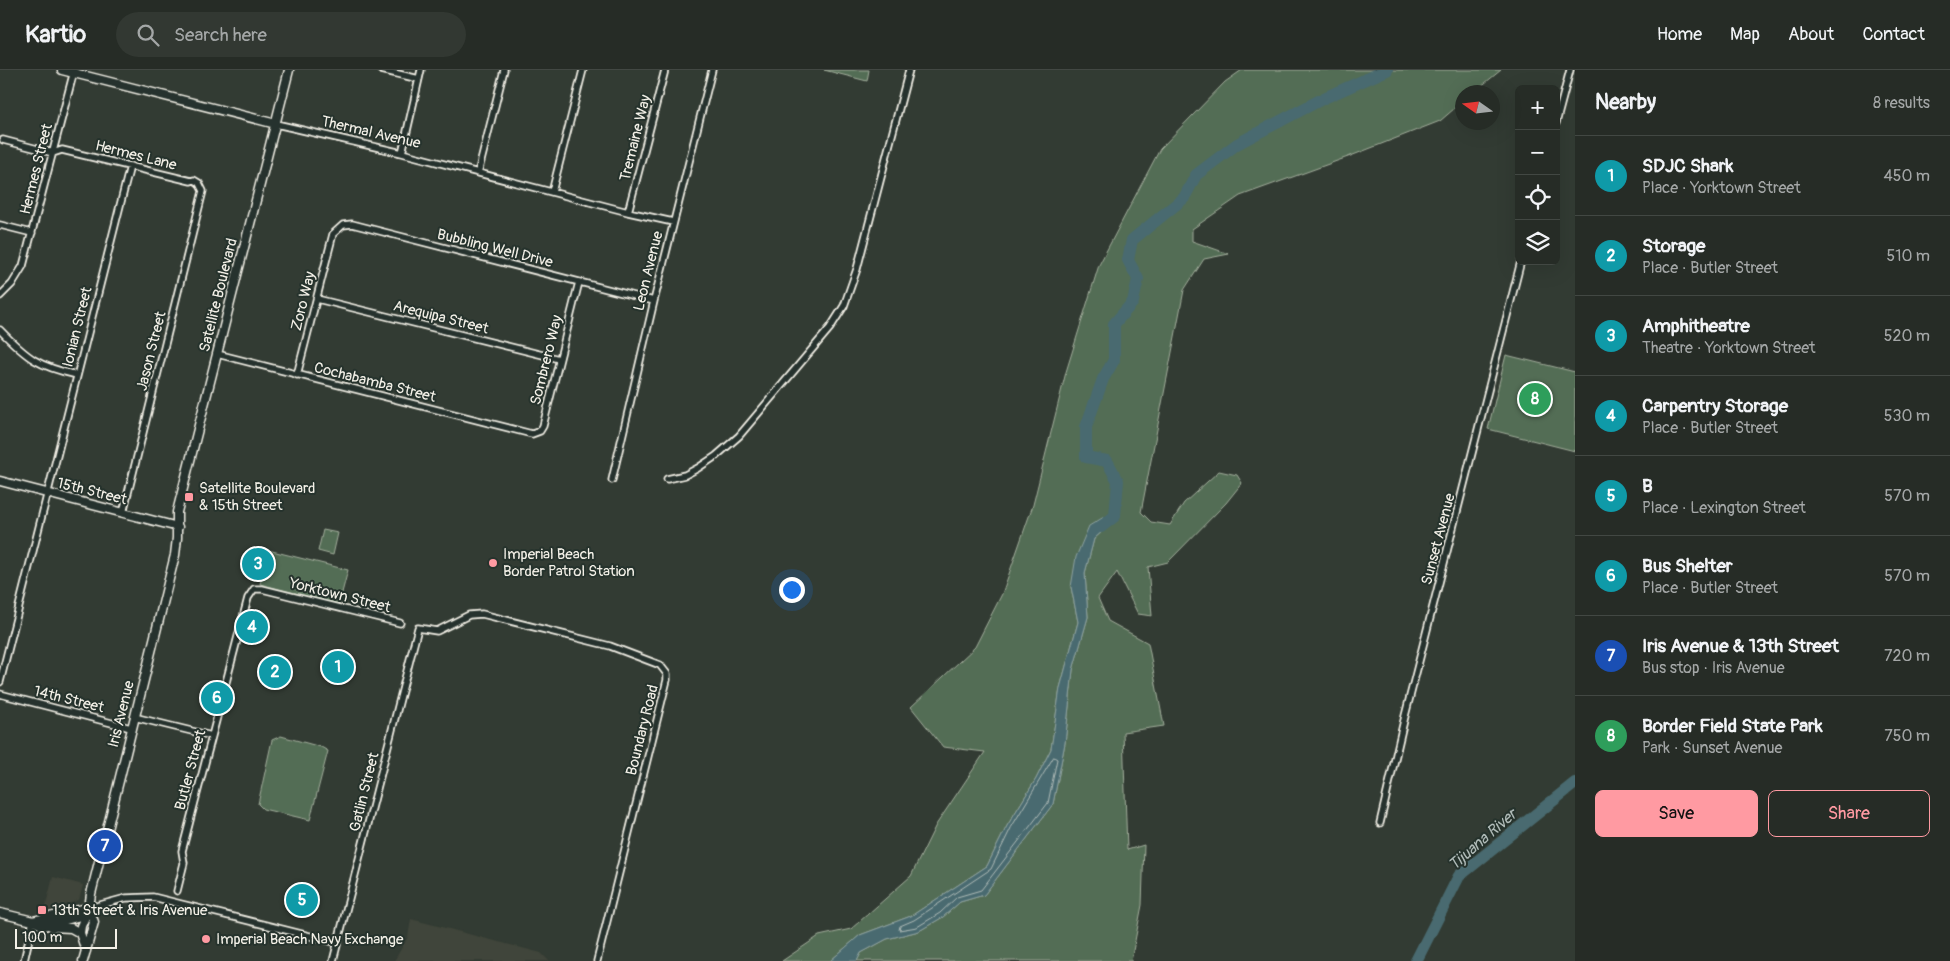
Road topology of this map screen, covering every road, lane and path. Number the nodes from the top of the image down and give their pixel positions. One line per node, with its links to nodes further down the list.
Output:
1 (62, 70): 11 (street, Thermal Avenue)
2 (289, 70): 14 (street, Satellite Boulevard)
3 (381, 70): 12 (street)
4 (421, 70): 12 (street)
5 (504, 70): 19 (street)
6 (583, 70): 20 (street)
7 (665, 70): 22 (street, Tremaine Way)
8 (712, 70): 23 (street, Leon Avenue)
9 (909, 70): 38 (street)
10 (1570, 70): 13 (street)
11 (73, 71): 14 (street, Thermal Avenue); 16 (street, Hermes Street)
12 (419, 79): 17 (street)
13 (1560, 108)
14 (276, 124): 17 (street, Thermal Avenue); 33 (street, Satellite Boulevard)
15 (3, 140): 16 (street, Hermes Lane)
16 (53, 153): 18 (street, Hermes Lane); 25 (street, Hermes Street)
17 (402, 153): 19 (street, Thermal Avenue)
18 (130, 166): 21 (street, Hermes Lane); 35 (street, Ionian Street)
19 (478, 173): 20 (street, Thermal Avenue)
20 (552, 192): 22 (street, Thermal Avenue)
21 (203, 195): 42 (street, Jason Street)
22 (628, 212): 23 (street, Thermal Avenue)
23 (673, 222): 31 (street, Leon Avenue)
24 (0, 225): 25 (street)
25 (32, 233): 29 (street, Hermes Street)
26 (334, 234): 28 (street, Bubbling Well Drive); 30 (street, Zoro Way)
27 (1521, 265): 54 (street, Sunset Avenue)
28 (579, 282): 31 (street, Bubbling Well Drive); 34 (street, Sombrero Way)
29 (0, 296)
30 (317, 299): 34 (street, Arequipa Street); 36 (street, Zoro Way)
31 (654, 301): 39 (street, Leon Avenue)
32 (0, 330): 35 (street)
33 (217, 354): 36 (street, Cochabamba Street); 43 (street, Satellite Boulevard)
34 (559, 359): 37 (street, Sombrero Way)
35 (77, 375): 41 (street, Ionian Street)
36 (298, 375): 37 (street, Cochabamba Street)
37 (526, 433)
38 (667, 479)
39 (612, 480)
40 (0, 481): 41 (street, 15th Street)
41 (47, 493): 42 (street, 15th Street); 49 (street, Ionian Street)
42 (123, 513): 43 (street, 15th Street)
43 (178, 527): 51 (street, Iris Avenue)
44 (248, 598): 46 (street, Yorktown Street); 53 (street, Butler Street)
45 (536, 620): 47 (street)
46 (400, 623)
47 (534, 627): 48 (street, Boundary Road); 66 (street, Boundary Road)
48 (418, 628): 61 (street, Gatlin Street)
49 (0, 682)
50 (0, 694): 52 (street, 14th Street)
51 (134, 717): 52 (street, Iris Avenue); 53 (street)
52 (132, 728): 56 (street, Iris Avenue)
53 (212, 736): 55 (street, Butler Street)
54 (1380, 823)
55 (177, 891)
56 (89, 908): 58 (street); 59 (street); 60 (street); 61 (street); 62 (street)
57 (0, 912): 58 (street)
58 (33, 921): 59 (street); 63 (street)
59 (44, 926): 60 (street)
60 (81, 935): 62 (street)
61 (338, 943): 65 (street, Gatlin Street)
62 (86, 951): 64 (street)
63 (24, 961)
64 (83, 961)
65 (333, 961)
66 (597, 961)

